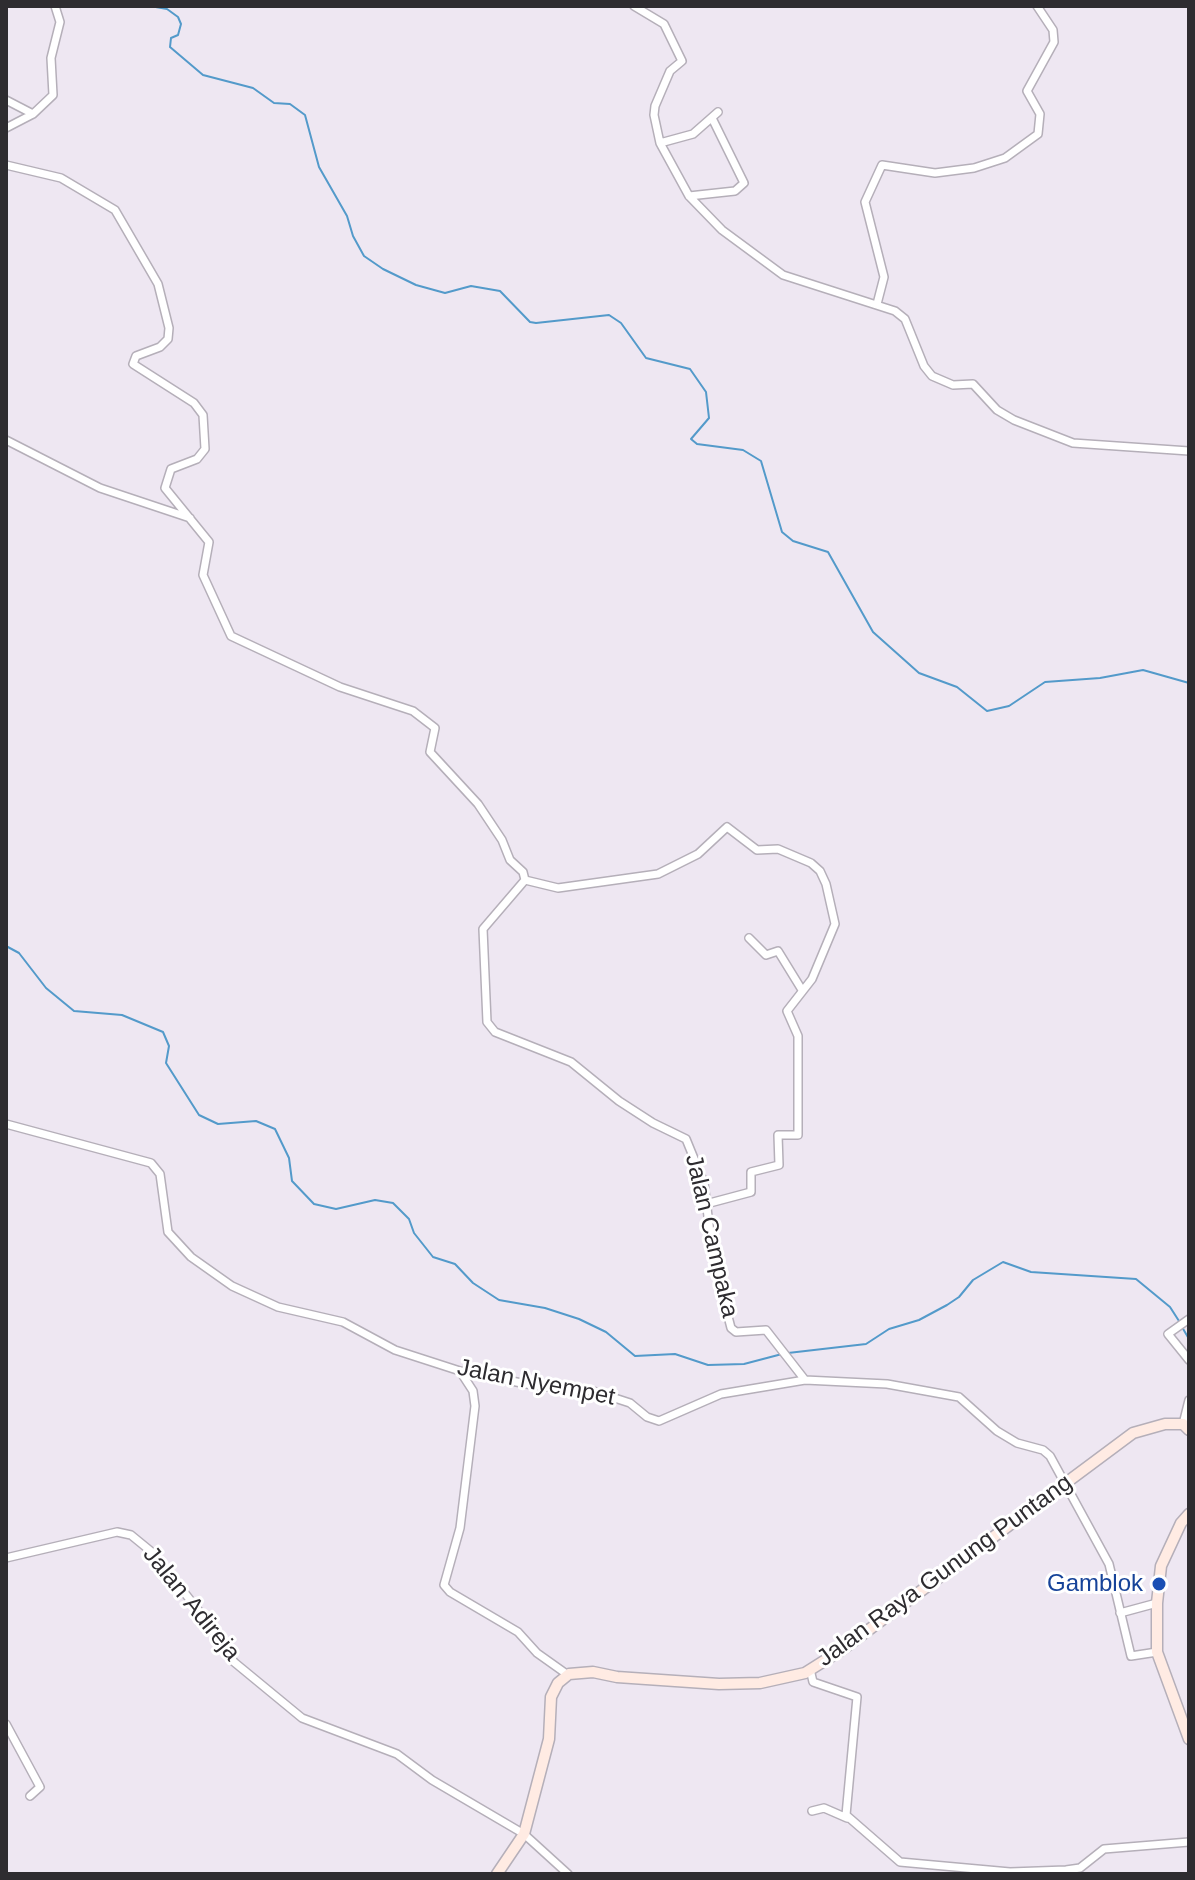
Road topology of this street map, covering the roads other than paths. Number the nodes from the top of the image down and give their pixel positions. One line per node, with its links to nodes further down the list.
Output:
1 (55, 6): 5 (street)
2 (634, 6): 7 (street)
3 (1037, 6): 10 (street)
4 (6, 100): 5 (street)
5 (33, 114): 6 (street)
6 (6, 128)
7 (660, 143): 9 (street); 9 (street)
8 (6, 165): 13 (street)
9 (689, 196): 10 (street)
10 (877, 304): 12 (street)
11 (6, 440): 13 (street)
12 (1189, 451)
13 (192, 519): 14 (street)
14 (525, 880): 16 (street); 18 (street, Jalan Campaka)
15 (749, 938): 16 (street)
16 (802, 990): 18 (street)
17 (6, 1124): 21 (street, Jalan Nyempet)
18 (706, 1204): 22 (street, Jalan Campaka)
19 (1182, 1322): 20 (street)
20 (1189, 1360)
21 (460, 1371): 22 (street, Jalan Nyempet); 32 (street)
22 (805, 1380): 25 (street, Jalan Nyempet)
23 (1189, 1400): 24 (street)
24 (1186, 1427): 25 (street, Jalan Raya Gunung Puntang)
25 (1066, 1484): 29 (street, Jalan Nyempet); 31 (street, Jalan Raya Gunung Puntang)
26 (1189, 1514): 28 (street)
27 (6, 1558): 38 (street, Jalan Adireja)
28 (1157, 1603): 29 (street); 30 (street)
29 (1120, 1613): 30 (street, Jalan Nyempet)
30 (1157, 1652): 34 (street)
31 (810, 1669): 32 (street, Jalan Raya Gunung Puntang); 37 (street)
32 (568, 1675): 38 (street)
33 (6, 1724): 35 (street)
34 (1189, 1739)
35 (30, 1796)
36 (812, 1811): 37 (street)
37 (847, 1818): 39 (street)
38 (524, 1834): 40 (street); 41 (street)
39 (1189, 1842)
40 (497, 1874)
41 (568, 1874)

